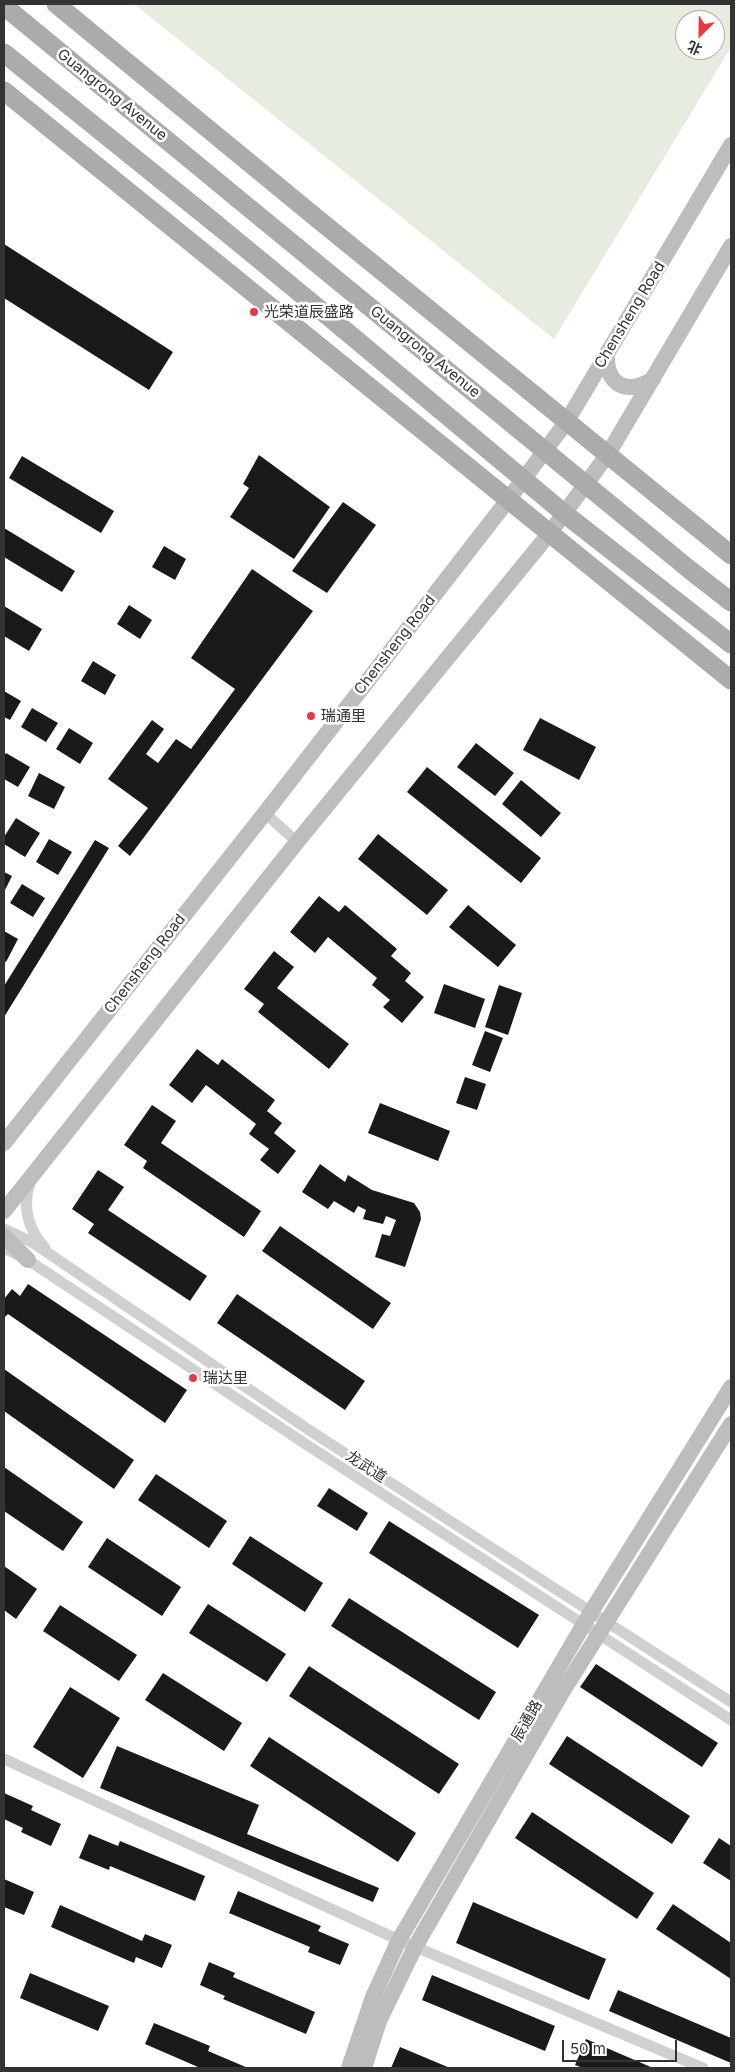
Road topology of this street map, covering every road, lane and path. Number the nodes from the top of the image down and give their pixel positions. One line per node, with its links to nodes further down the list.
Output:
1 (56, 4): 9 (main road)
2 (4, 6): 14 (main road, Guangrong Avenue, bridge)
3 (4, 53): 15 (main road, bridge)
4 (4, 91): 11 (main road)
5 (731, 145): 7 (main road, Chensheng Road)
6 (731, 246): 8 (main road)
7 (607, 353): 8 (main road); 9 (main road, Chensheng Road)
8 (653, 379): 10 (main road)
9 (567, 421): 10 (main road); 11 (main road, Chensheng Road)
10 (608, 454): 12 (main road); 13 (main road)
11 (508, 500): 12 (main road); 17 (main road, Chensheng Road)
12 (549, 534): 16 (main road); 18 (main road)
13 (731, 555)
14 (731, 602)
15 (731, 644)
16 (731, 680)
17 (265, 813): 18 (street); 19 (main road, Chensheng Road)
18 (297, 842): 20 (main road)
19 (4, 1143)
20 (33, 1174): 21 (main road); 25 (street)
21 (4, 1211)
22 (4, 1229): 25 (street, 龙武道)
23 (4, 1236): 26 (main road)
24 (4, 1248): 26 (street)
25 (51, 1255): 29 (street, 龙武道)
26 (28, 1260): 29 (street)
27 (731, 1387): 29 (main road, 辰通路)
28 (731, 1424): 30 (main road, 辰通路)
29 (587, 1619): 30 (street, 龙武道); 34 (main road, 辰通路)
30 (602, 1629): 31 (street, 龙武道); 32 (street); 35 (main road, 辰通路)
31 (731, 1702)
32 (731, 1720)
33 (4, 1759): 34 (street)
34 (399, 1940): 35 (street); 36 (main road, 辰通路)
35 (415, 1947): 37 (main road, 辰通路); 38 (street)
36 (349, 2068)
37 (364, 2068)
38 (702, 2068)

